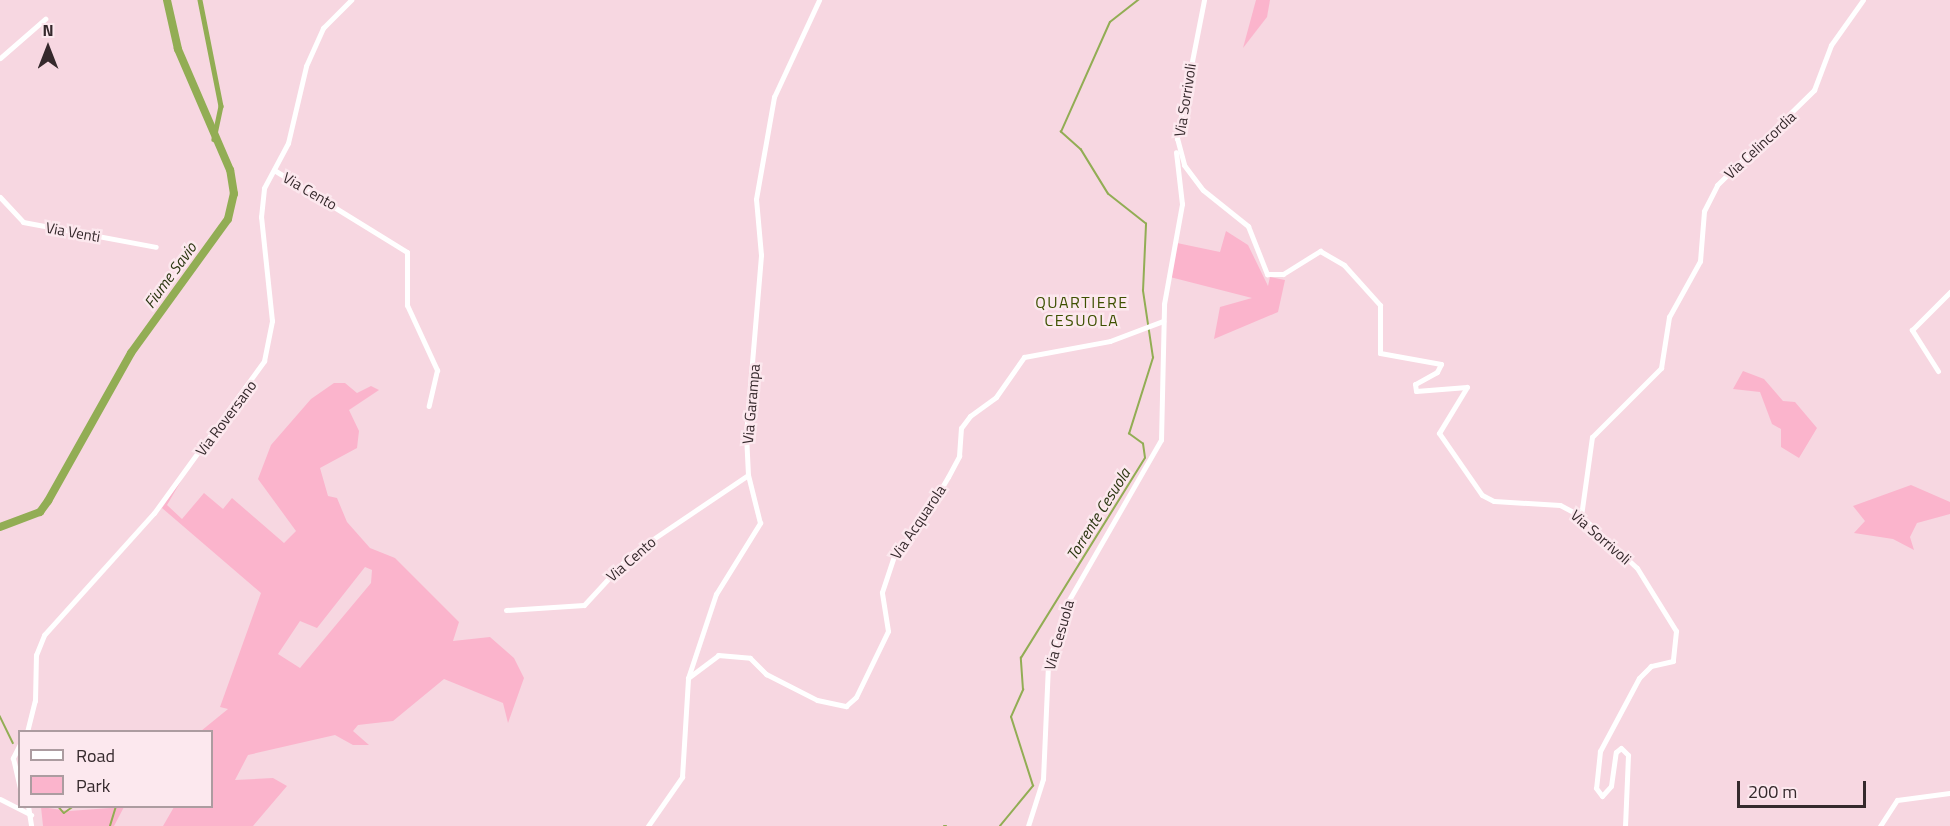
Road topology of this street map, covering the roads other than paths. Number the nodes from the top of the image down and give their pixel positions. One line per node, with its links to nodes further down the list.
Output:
1 (351, 0): 8 (street, Via Roversano)
2 (819, 0): 15 (street, Via Garampa)
3 (1204, 0): 7 (street, Via Sorrivoli)
4 (1863, 0): 16 (street, Via Celincordia)
5 (45, 19): 6 (street)
6 (0, 58)
7 (1177, 138): 12 (street); 16 (street, Via Sorrivoli)
8 (274, 170): 14 (street, Via Cento); 19 (street, Via Roversano)
9 (0, 197): 10 (street, Via Venti)
10 (156, 247)
11 (1950, 292): 13 (street)
12 (1163, 321): 18 (street, Via Acquarola); 28 (street, Via Cesuola)
13 (1938, 371)
14 (429, 406)
15 (748, 475): 17 (street, Via Cento); 18 (street, Via Garampa)
16 (1581, 516): 29 (street, Via Sorrivoli)
17 (506, 610)
18 (688, 678): 27 (street, Via Garampa)
19 (28, 730)
20 (18, 748): 21 (street)
21 (18, 779)
22 (1950, 792): 30 (street)
23 (0, 799): 25 (street)
24 (28, 808): 25 (street)
25 (31, 815): 26 (street)
26 (31, 826)
27 (648, 826)
28 (1028, 826)
29 (1625, 826)
30 (1880, 826)

